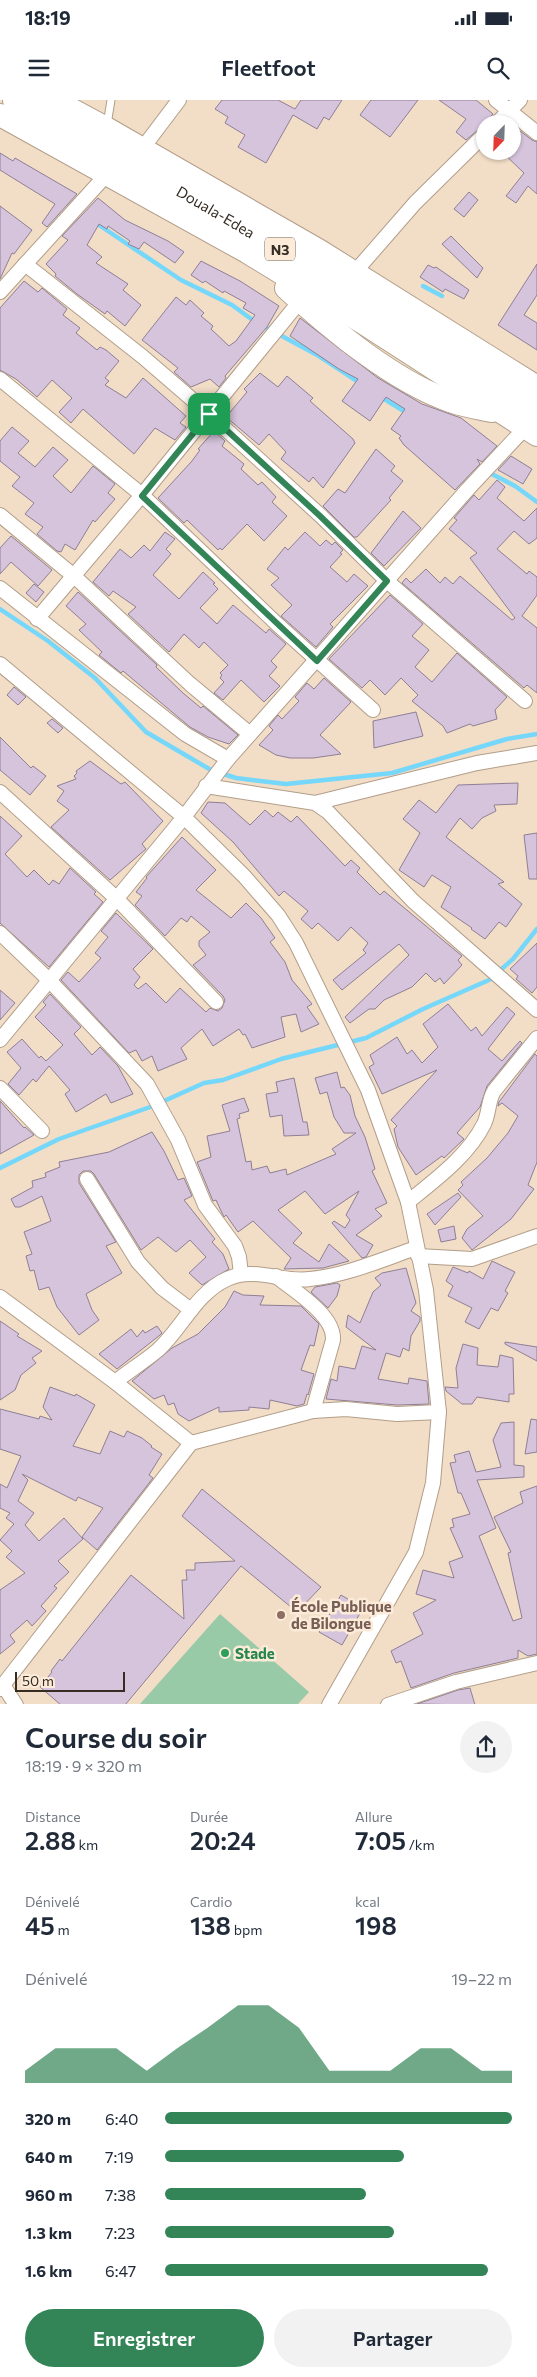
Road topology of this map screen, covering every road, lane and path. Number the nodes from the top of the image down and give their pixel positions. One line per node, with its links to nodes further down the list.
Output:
1 (16, 100): 23 (highway, Douala-Edea / N3)
2 (54, 100): 10 (main road)
3 (112, 100): 10 (lane)
4 (179, 100): 13 (street)
5 (496, 100): 7 (street)
6 (520, 100): 7 (street)
7 (509, 110): 9 (street); 11 (street)
8 (0, 115): 14 (main road)
9 (504, 115)
10 (106, 128): 13 (main road)
11 (537, 133)
12 (476, 143): 17 (street)
13 (142, 149): 17 (main road)
14 (108, 173): 15 (main road); 16 (street)
15 (247, 252): 19 (main road); 23 (main road)
16 (25, 264): 18 (street); 22 (street)
17 (354, 273): 21 (main road)
18 (0, 292)
19 (300, 301): 22 (street); 23 (main road)
20 (0, 379): 24 (street)
21 (537, 387)
22 (209, 414): 24 (street); 27 (street)
23 (527, 422): 27 (street)
24 (142, 496): 26 (street); 30 (street)
25 (0, 516): 26 (street)
26 (75, 577): 29 (street); 34 (street)
27 (387, 581): 30 (street); 32 (street)
28 (0, 588): 29 (street)
29 (37, 619): 36 (street)
30 (317, 661): 33 (street); 34 (street)
31 (0, 664): 40 (street)
32 (525, 701)
33 (372, 710)
34 (250, 734): 36 (street)
35 (537, 752): 39 (street)
36 (228, 760): 37 (street)
37 (206, 786): 39 (street); 40 (street)
38 (0, 792): 41 (street)
39 (315, 803): 45 (street)
40 (184, 817): 41 (street); 51 (street)
41 (116, 898): 43 (street); 44 (street)
42 (0, 933): 43 (street)
43 (49, 980): 47 (street); 54 (street)
44 (216, 1002)
45 (537, 1010)
46 (537, 1038): 51 (street)
47 (0, 1040)
48 (0, 1088): 49 (street)
49 (42, 1131)
50 (87, 1179): 57 (street)
51 (408, 1202): 53 (street)
52 (537, 1236): 53 (street)
53 (417, 1252): 55 (street); 60 (street)
54 (241, 1274): 55 (street); 57 (street)
55 (276, 1276): 59 (street)
56 (0, 1297): 58 (street)
57 (190, 1310): 58 (street)
58 (115, 1382): 61 (street)
59 (313, 1412): 60 (street); 61 (street)
60 (439, 1412): 65 (street)
61 (191, 1443): 63 (street)
62 (537, 1663): 66 (street)
63 (1, 1687): 64 (street)
64 (16, 1704)
65 (329, 1704)
66 (388, 1704)

